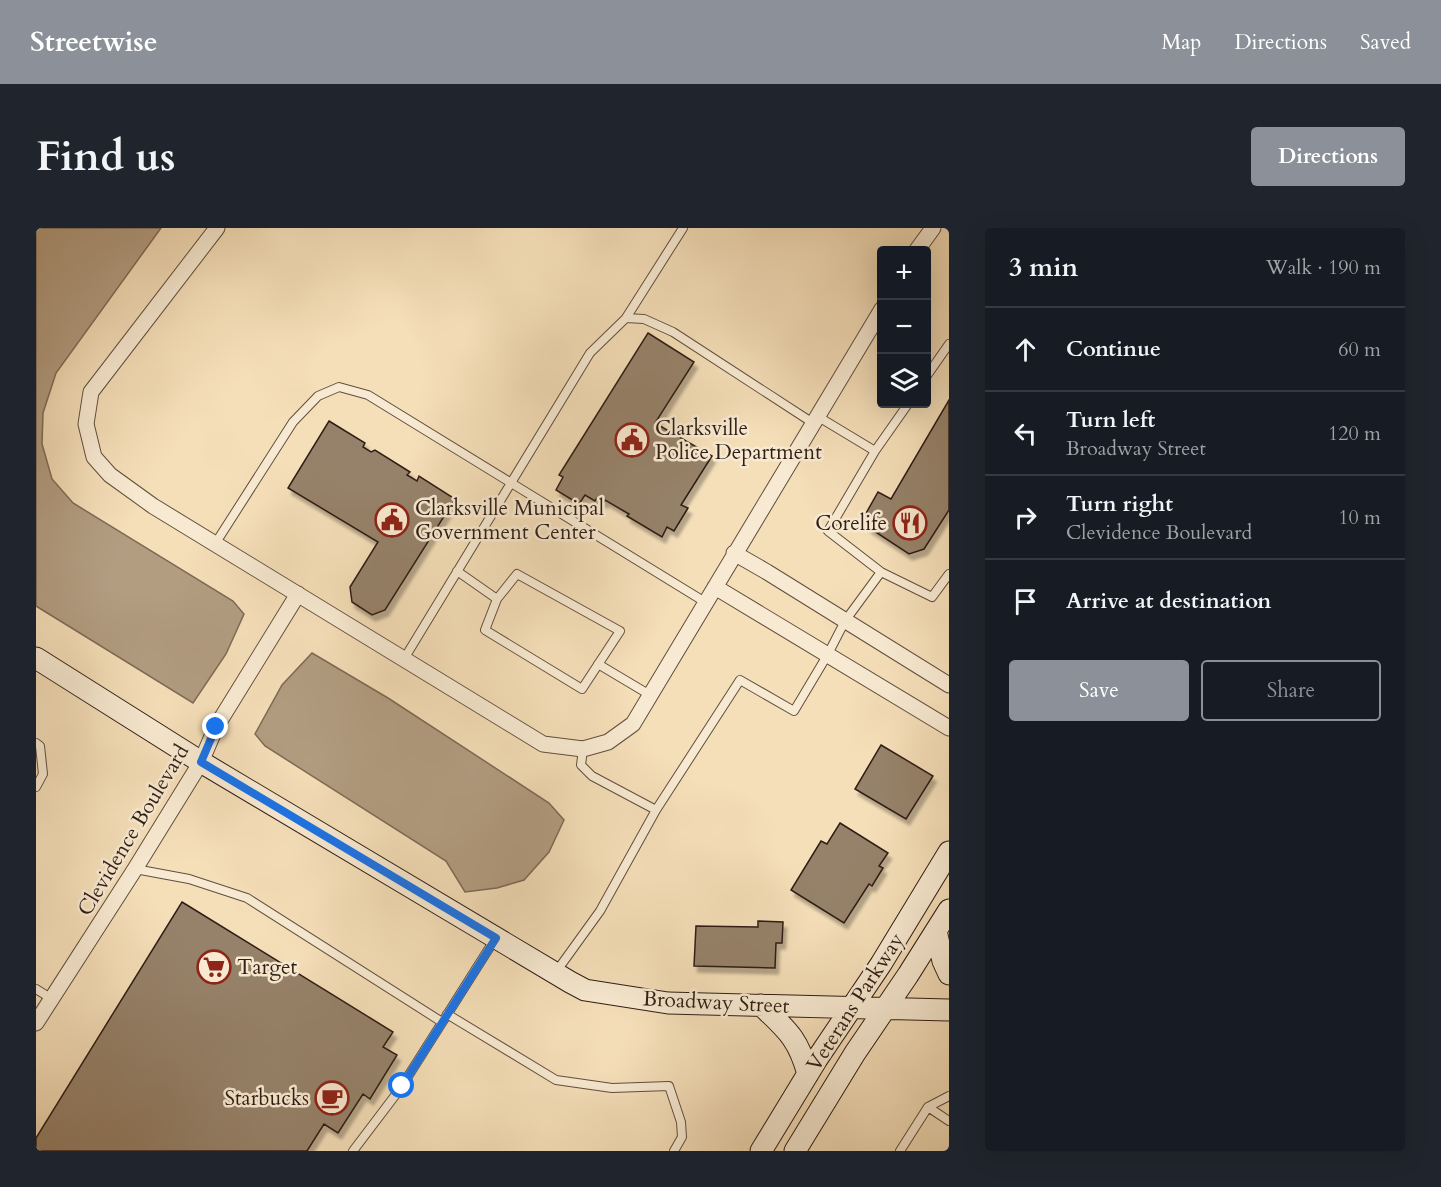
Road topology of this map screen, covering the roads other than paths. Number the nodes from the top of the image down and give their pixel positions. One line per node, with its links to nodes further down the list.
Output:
1 (217, 228): 13 (street)
2 (683, 228): 6 (lane)
3 (933, 228): 4 (street)
4 (920, 246)
5 (877, 317): 10 (street)
6 (626, 318): 10 (lane); 12 (lane)
7 (949, 344): 8 (lane)
8 (931, 371)
9 (905, 408): 11 (lane)
10 (815, 419): 11 (lane); 14 (street)
11 (875, 451): 16 (lane)
12 (511, 483): 13 (lane); 15 (lane); 21 (lane)
13 (215, 544): 19 (street)
14 (734, 553): 18 (street); 22 (street)
15 (458, 571): 20 (lane); 25 (lane)
16 (881, 572): 17 (lane); 22 (lane)
17 (949, 574)
18 (715, 587): 21 (street); 23 (street)
19 (298, 594): 25 (street); 32 (street, Clevidence Boulevard)
20 (497, 599): 26 (lane); 26 (lane)
21 (705, 602): 28 (street)
22 (845, 621): 23 (lane); 27 (street)
23 (828, 654): 29 (street); 34 (lane)
24 (36, 658): 32 (main road, Broadway Street)
25 (404, 659): 31 (street)
26 (598, 664): 28 (lane)
27 (949, 685)
28 (650, 695): 31 (street)
29 (949, 728)
30 (36, 743): 33 (lane)
31 (583, 749): 34 (lane)
32 (201, 762): 36 (street, Clevidence Boulevard); 39 (main road, Broadway Street)
33 (36, 787)
34 (656, 810): 40 (lane)
35 (949, 852): 45 (main road, Veterans Parkway)
36 (135, 869): 43 (street, Clevidence Boulevard); 49 (lane)
37 (949, 910): 38 (main road, Veterans Parkway)
38 (936, 931): 41 (main road); 46 (main road, Veterans Parkway)
39 (496, 938): 40 (main road, Broadway Street); 48 (lane)
40 (555, 974): 44 (main road, Broadway Street)
41 (949, 974)
42 (36, 989): 43 (lane)
43 (51, 999): 50 (street, Clevidence Boulevard)
44 (761, 1005): 45 (main road, Broadway Street); 51 (main road)
45 (851, 1007): 46 (main road, Broadway Street); 51 (main road, Veterans Parkway)
46 (886, 1007): 47 (main road, Broadway Street); 58 (main road, Veterans Parkway)
47 (949, 1010)
48 (447, 1014): 49 (lane); 56 (lane)
49 (442, 1022): 55 (lane)
50 (36, 1023)
51 (808, 1074): 57 (main road, Veterans Parkway)
52 (949, 1096): 53 (lane)
53 (928, 1107): 54 (lane); 59 (lane)
54 (949, 1121)
55 (353, 1151)
56 (674, 1151)
57 (761, 1151)
58 (795, 1151)
59 (900, 1151)

